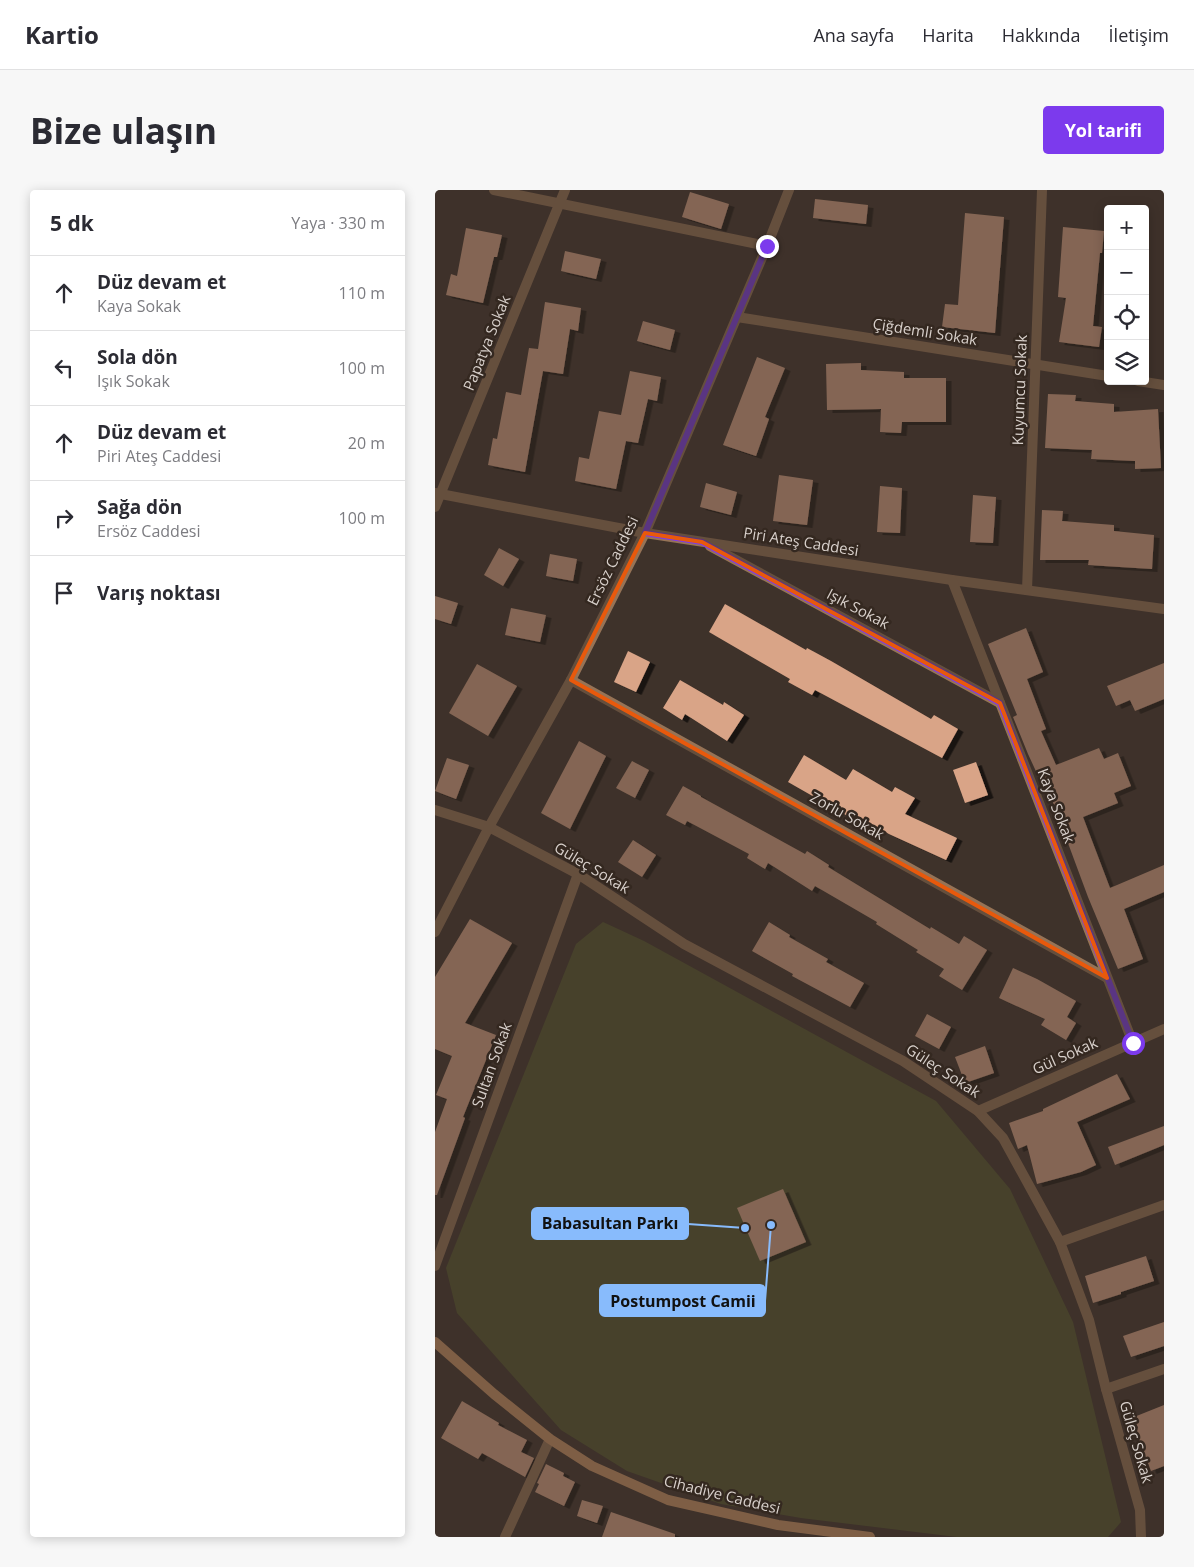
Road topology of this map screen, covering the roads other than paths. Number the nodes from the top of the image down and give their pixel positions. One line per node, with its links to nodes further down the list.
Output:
1 (494, 190): 5 (street)
2 (565, 190): 5 (street, Papatya Sokak)
3 (789, 190): 6 (street, Ersöz Caddesi)
4 (1043, 190): 8 (street, Kuyumcu Sokak)
5 (560, 204): 6 (street); 12 (street, Papatya Sokak)
6 (767, 246): 7 (street, Ersöz Caddesi)
7 (737, 317): 8 (street, Çiğdemli Sokak); 14 (street, Ersöz Caddesi)
8 (1036, 365): 9 (street, Çiğdemli Sokak); 17 (street, Kuyumcu Sokak)
9 (1104, 375)
10 (1149, 383): 11 (street)
11 (1164, 385)
12 (438, 493): 13 (street, Papatya Sokak); 14 (street, Piri Ateş Caddesi)
13 (435, 507)
14 (645, 533): 15 (street, Piri Ateş Caddesi); 19 (street, Ersöz Caddesi)
15 (702, 542): 16 (street, Piri Ateş Caddesi); 20 (street, Işık Sokak)
16 (952, 580): 17 (street, Piri Ateş Caddesi); 20 (street, Kaya Sokak)
17 (1027, 590): 18 (street, Piri Ateş Caddesi)
18 (1164, 609)
19 (571, 680): 22 (street, Ersöz Caddesi); 25 (street, Zorlu Sokak)
20 (1000, 703): 25 (street, Kaya Sokak)
21 (435, 810): 22 (street, Güleç Sokak)
22 (489, 828): 23 (street, Güleç Sokak); 24 (street, Ersöz Caddesi)
23 (578, 874): 28 (street, Güleç Sokak); 31 (street, Sultan Sokak)
24 (435, 932)
25 (1107, 978): 27 (street, Kaya Sokak)
26 (1164, 1029): 27 (street, Gül Sokak)
27 (1133, 1043): 28 (street, Gül Sokak)
28 (978, 1111): 30 (street, Güleç Sokak)
29 (1164, 1205): 30 (street)
30 (1060, 1242): 34 (street, Güleç Sokak)
31 (435, 1266)
32 (435, 1342): 35 (street, Cihadiye Caddesi)
33 (1164, 1369): 34 (street)
34 (1106, 1389): 38 (street, Güleç Sokak)
35 (550, 1439): 36 (street); 37 (street, Cihadiye Caddesi)
36 (505, 1537)
37 (870, 1537)
38 (1141, 1537)

